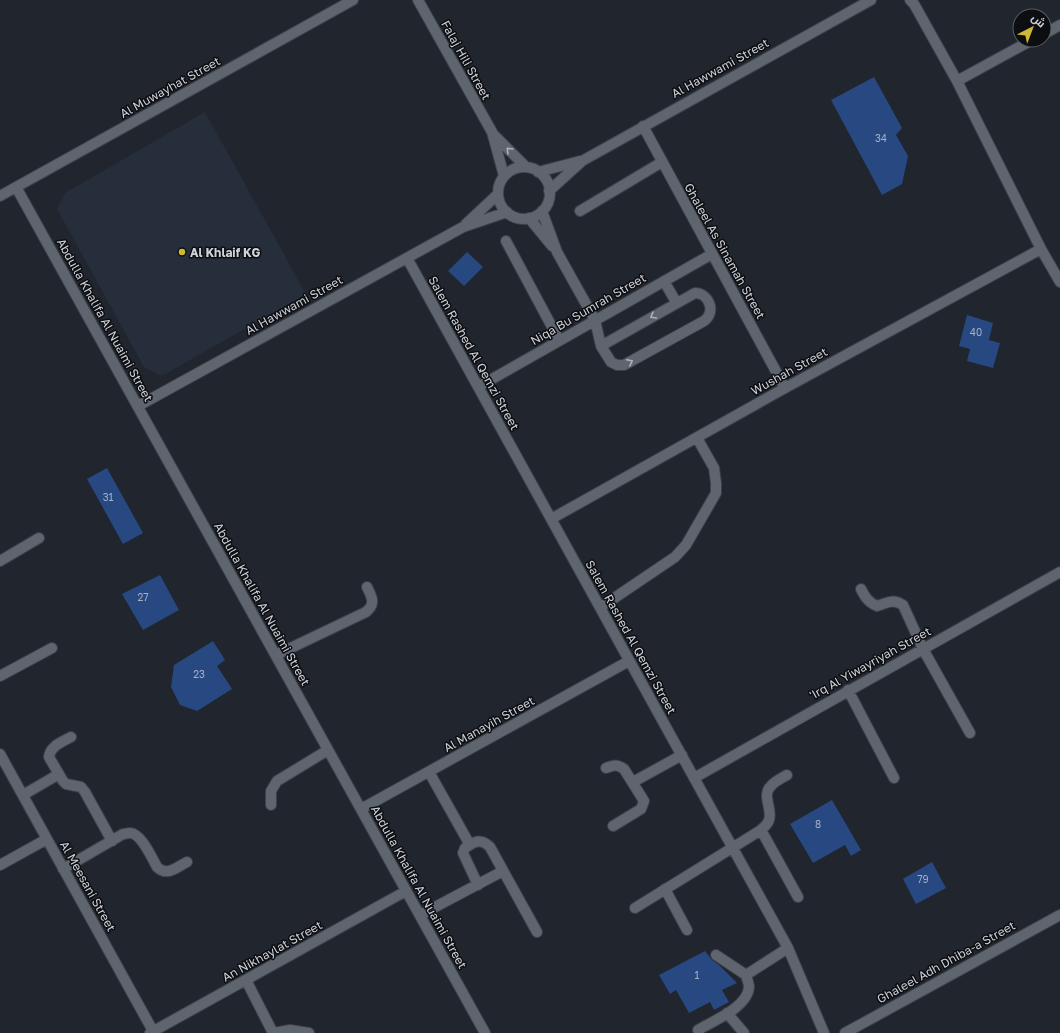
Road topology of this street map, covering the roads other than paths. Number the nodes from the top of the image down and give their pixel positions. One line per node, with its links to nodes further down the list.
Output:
1 (353, 0): 14 (street, Al Muwayhat Street)
2 (418, 0): 8 (street, Falaj Hili Street)
3 (871, 0): 7 (street, Al Hawwami Street)
4 (910, 0): 6 (street)
5 (1017, 48): 6 (street)
6 (957, 81): 24 (street)
7 (642, 126): 9 (street, Al Hawwami Street); 10 (street, Ghaleel As Sinamah Street)
8 (492, 132): 11 (street, Falaj Hili Street, one-way to 8); 13 (street, Falaj Hili Street)
9 (582, 161): 12 (street, Al Hawwami Street); 15 (street, Al Hawwami Street)
10 (662, 162): 19 (street); 26 (street, Ghaleel As Sinamah Street)
11 (526, 167): 12 (street); 13 (street)
12 (538, 172): 15 (street)
13 (504, 176): 16 (street)
14 (16, 187): 17 (street, Al Muwayhat Street); 36 (street, Abdulla Khalifa Al Nuaimi Street)
15 (549, 191): 18 (street)
16 (498, 194): 20 (street); 22 (street, Al Hawwami Street)
17 (0, 196)
18 (542, 211): 21 (street); 25 (street)
19 (580, 211)
20 (507, 212): 21 (street); 22 (street, Al Hawwami Street)
21 (529, 218): 25 (street)
22 (463, 226): 27 (street, Al Hawwami Street)
23 (506, 241): 32 (street)
24 (1041, 249): 29 (street); 35 (street, Wushah Street)
25 (557, 252): 31 (street)
26 (712, 254): 28 (street, Niqa Bu Sumrah Street); 35 (street, Ghaleel As Sinamah Street)
27 (407, 258): 34 (street, Salem Rashed Al Qemzi Street); 36 (street, Al Hawwami Street)
28 (664, 281): 30 (street); 31 (street, Niqa Bu Sumrah Street)
29 (1060, 282)
30 (676, 302): 33 (street, one-way to 33); 33 (street, one-way to 30)
31 (595, 320): 32 (street, Niqa Bu Sumrah Street); 33 (street)
32 (560, 340): 34 (street, Niqa Bu Sumrah Street)
33 (601, 346)
34 (478, 387): 38 (street, Salem Rashed Al Qemzi Street)
35 (785, 388): 37 (street, Wushah Street)
36 (138, 406): 47 (street, Abdulla Khalifa Al Nuaimi Street)
37 (697, 438): 38 (street, Wushah Street); 44 (street)
38 (551, 518): 44 (street, Salem Rashed Al Qemzi Street)
39 (39, 538): 40 (street)
40 (0, 561)
41 (1060, 572): 46 (street, 'Irq Al Yiwayriyah Street)
42 (367, 587): 47 (street)
43 (861, 589): 46 (street)
44 (600, 607): 48 (street, Salem Rashed Al Qemzi Street)
45 (52, 648): 49 (street)
46 (923, 649): 50 (street, 'Irq Al Yiwayriyah Street); 51 (street)
47 (276, 655): 53 (street, Abdulla Khalifa Al Nuaimi Street)
48 (629, 661): 55 (street, Salem Rashed Al Qemzi Street); 57 (street, Al Manayih Street)
49 (0, 676)
50 (848, 690): 60 (street, 'Irq Al Yiwayriyah Street); 61 (street)
51 (970, 733)
52 (71, 737): 58 (street)
53 (328, 750): 64 (street); 65 (street, Abdulla Khalifa Al Nuaimi Street)
54 (0, 754): 63 (street, Al Meesani Street)
55 (682, 755): 60 (street, Salem Rashed Al Qemzi Street); 62 (street)
56 (606, 768): 62 (street)
57 (429, 772): 65 (street, Al Manayih Street); 70 (street)
58 (59, 774): 63 (street); 69 (street)
59 (787, 775): 67 (street)
60 (694, 778): 71 (street, Salem Rashed Al Qemzi Street)
61 (894, 778)
62 (633, 782): 66 (street)
63 (23, 795): 68 (street, Al Meesani Street)
64 (271, 806)
65 (361, 810): 78 (street, Abdulla Khalifa Al Nuaimi Street)
66 (613, 826)
67 (761, 830): 71 (street); 79 (street)
68 (47, 839): 73 (street); 74 (street, Al Meesani Street)
69 (112, 841): 72 (street); 74 (street)
70 (470, 845): 75 (street); 76 (street)
71 (733, 848): 77 (street); 85 (street, Salem Rashed Al Qemzi Street)
72 (187, 862)
73 (0, 865)
74 (64, 869): 91 (street, Al Meesani Street)
75 (503, 871): 76 (street); 84 (street)
76 (478, 885): 81 (street)
77 (665, 889): 80 (street); 83 (street)
78 (406, 891): 81 (street, Abdulla Khalifa Al Nuaimi Street); 88 (street, An Nikhaylat Street)
79 (798, 897)
80 (635, 908)
81 (420, 915): 94 (street, Abdulla Khalifa Al Nuaimi Street)
82 (1060, 915): 97 (street, Ghaleel Adh Dhiba-a Street)
83 (687, 930)
84 (537, 932)
85 (788, 948): 87 (street); 96 (street, Salem Rashed Al Qemzi Street)
86 (716, 955): 87 (street)
87 (746, 975): 89 (street)
88 (246, 980): 91 (street, An Nikhaylat Street); 92 (street)
89 (727, 1013): 90 (street); 95 (street)
90 (698, 1030)
91 (152, 1032)
92 (274, 1033): 93 (street)
93 (309, 1033)
94 (485, 1033)
95 (744, 1033)
96 (824, 1033)
97 (845, 1033)

